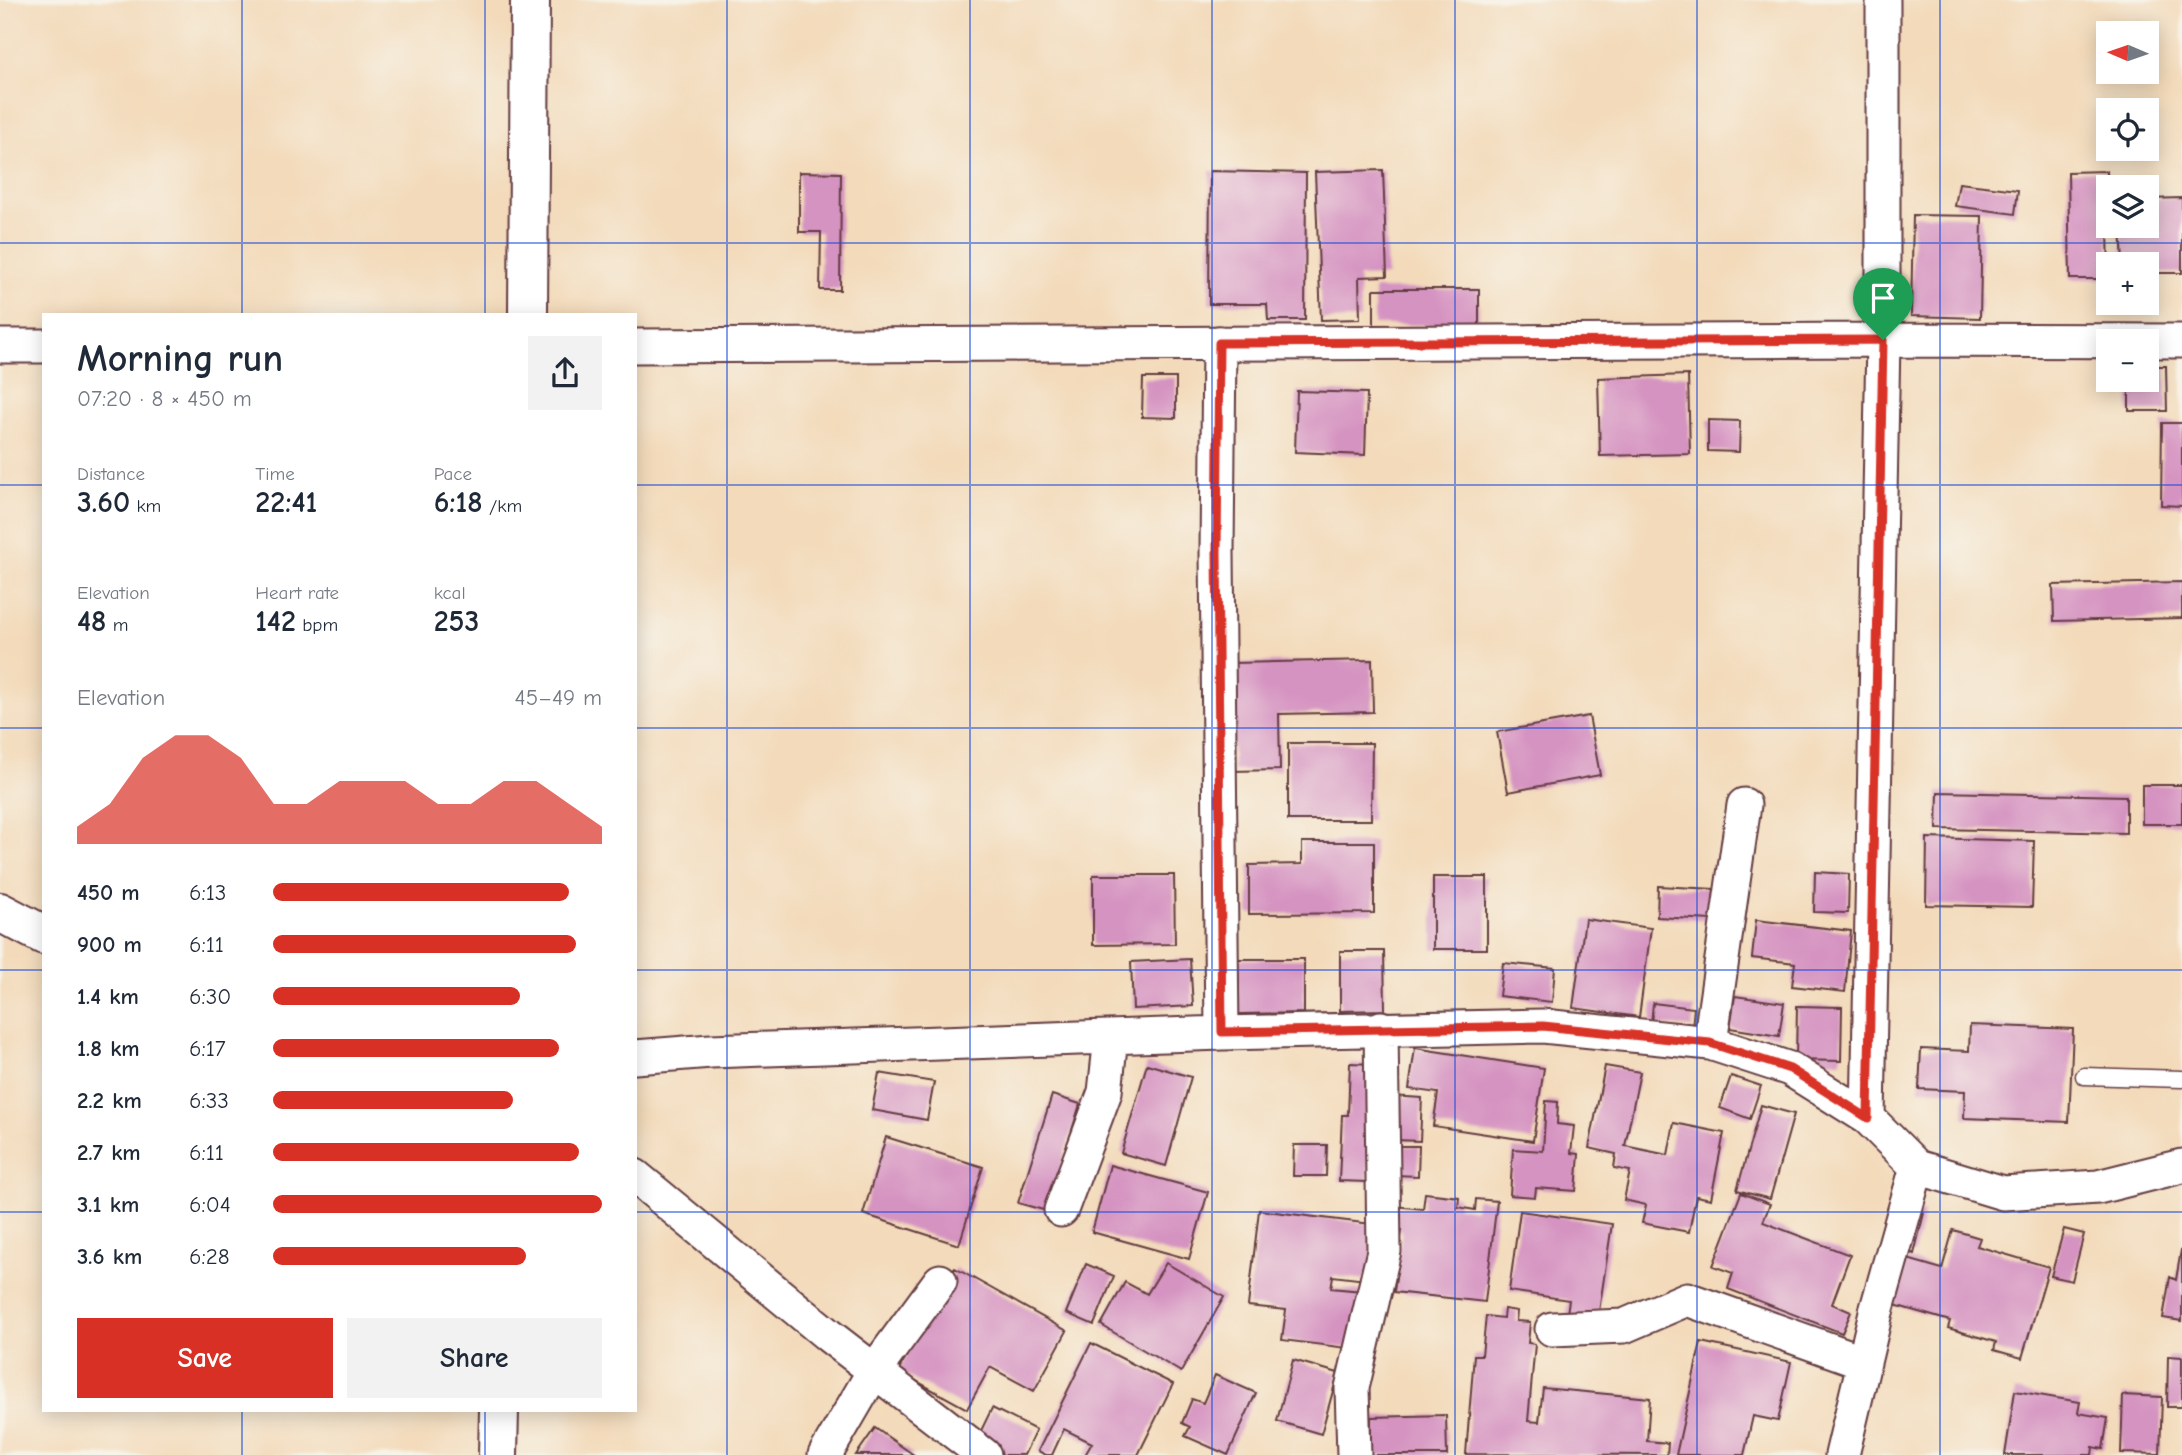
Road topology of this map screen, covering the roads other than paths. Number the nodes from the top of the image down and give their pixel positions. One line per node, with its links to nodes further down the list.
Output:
1 (530, 0): 3 (street)
2 (1883, 0): 4 (street)
3 (528, 313)
4 (1883, 340): 5 (street); 6 (street); 20 (street)
5 (2182, 341)
6 (1219, 343): 7 (street); 14 (street)
7 (637, 345)
8 (0, 346): 9 (street)
9 (42, 346)
10 (1744, 805): 16 (street)
11 (0, 912): 12 (street)
12 (42, 934)
13 (1381, 1028): 14 (street); 16 (street); 33 (street)
14 (1222, 1032): 15 (street)
15 (1111, 1037): 17 (street); 24 (street)
16 (1710, 1043): 20 (street)
17 (637, 1057)
18 (2084, 1076): 19 (lane)
19 (2182, 1079)
20 (1868, 1118): 22 (street)
21 (2182, 1166): 22 (street)
22 (1917, 1167): 27 (street)
23 (637, 1178): 28 (street)
24 (1061, 1210)
25 (940, 1281): 28 (street)
26 (1552, 1329): 27 (street)
27 (1864, 1362): 34 (street)
28 (874, 1371): 31 (street); 32 (street)
29 (499, 1412): 30 (street)
30 (498, 1455)
31 (825, 1455)
32 (984, 1455)
33 (1354, 1455)
34 (1842, 1455)

